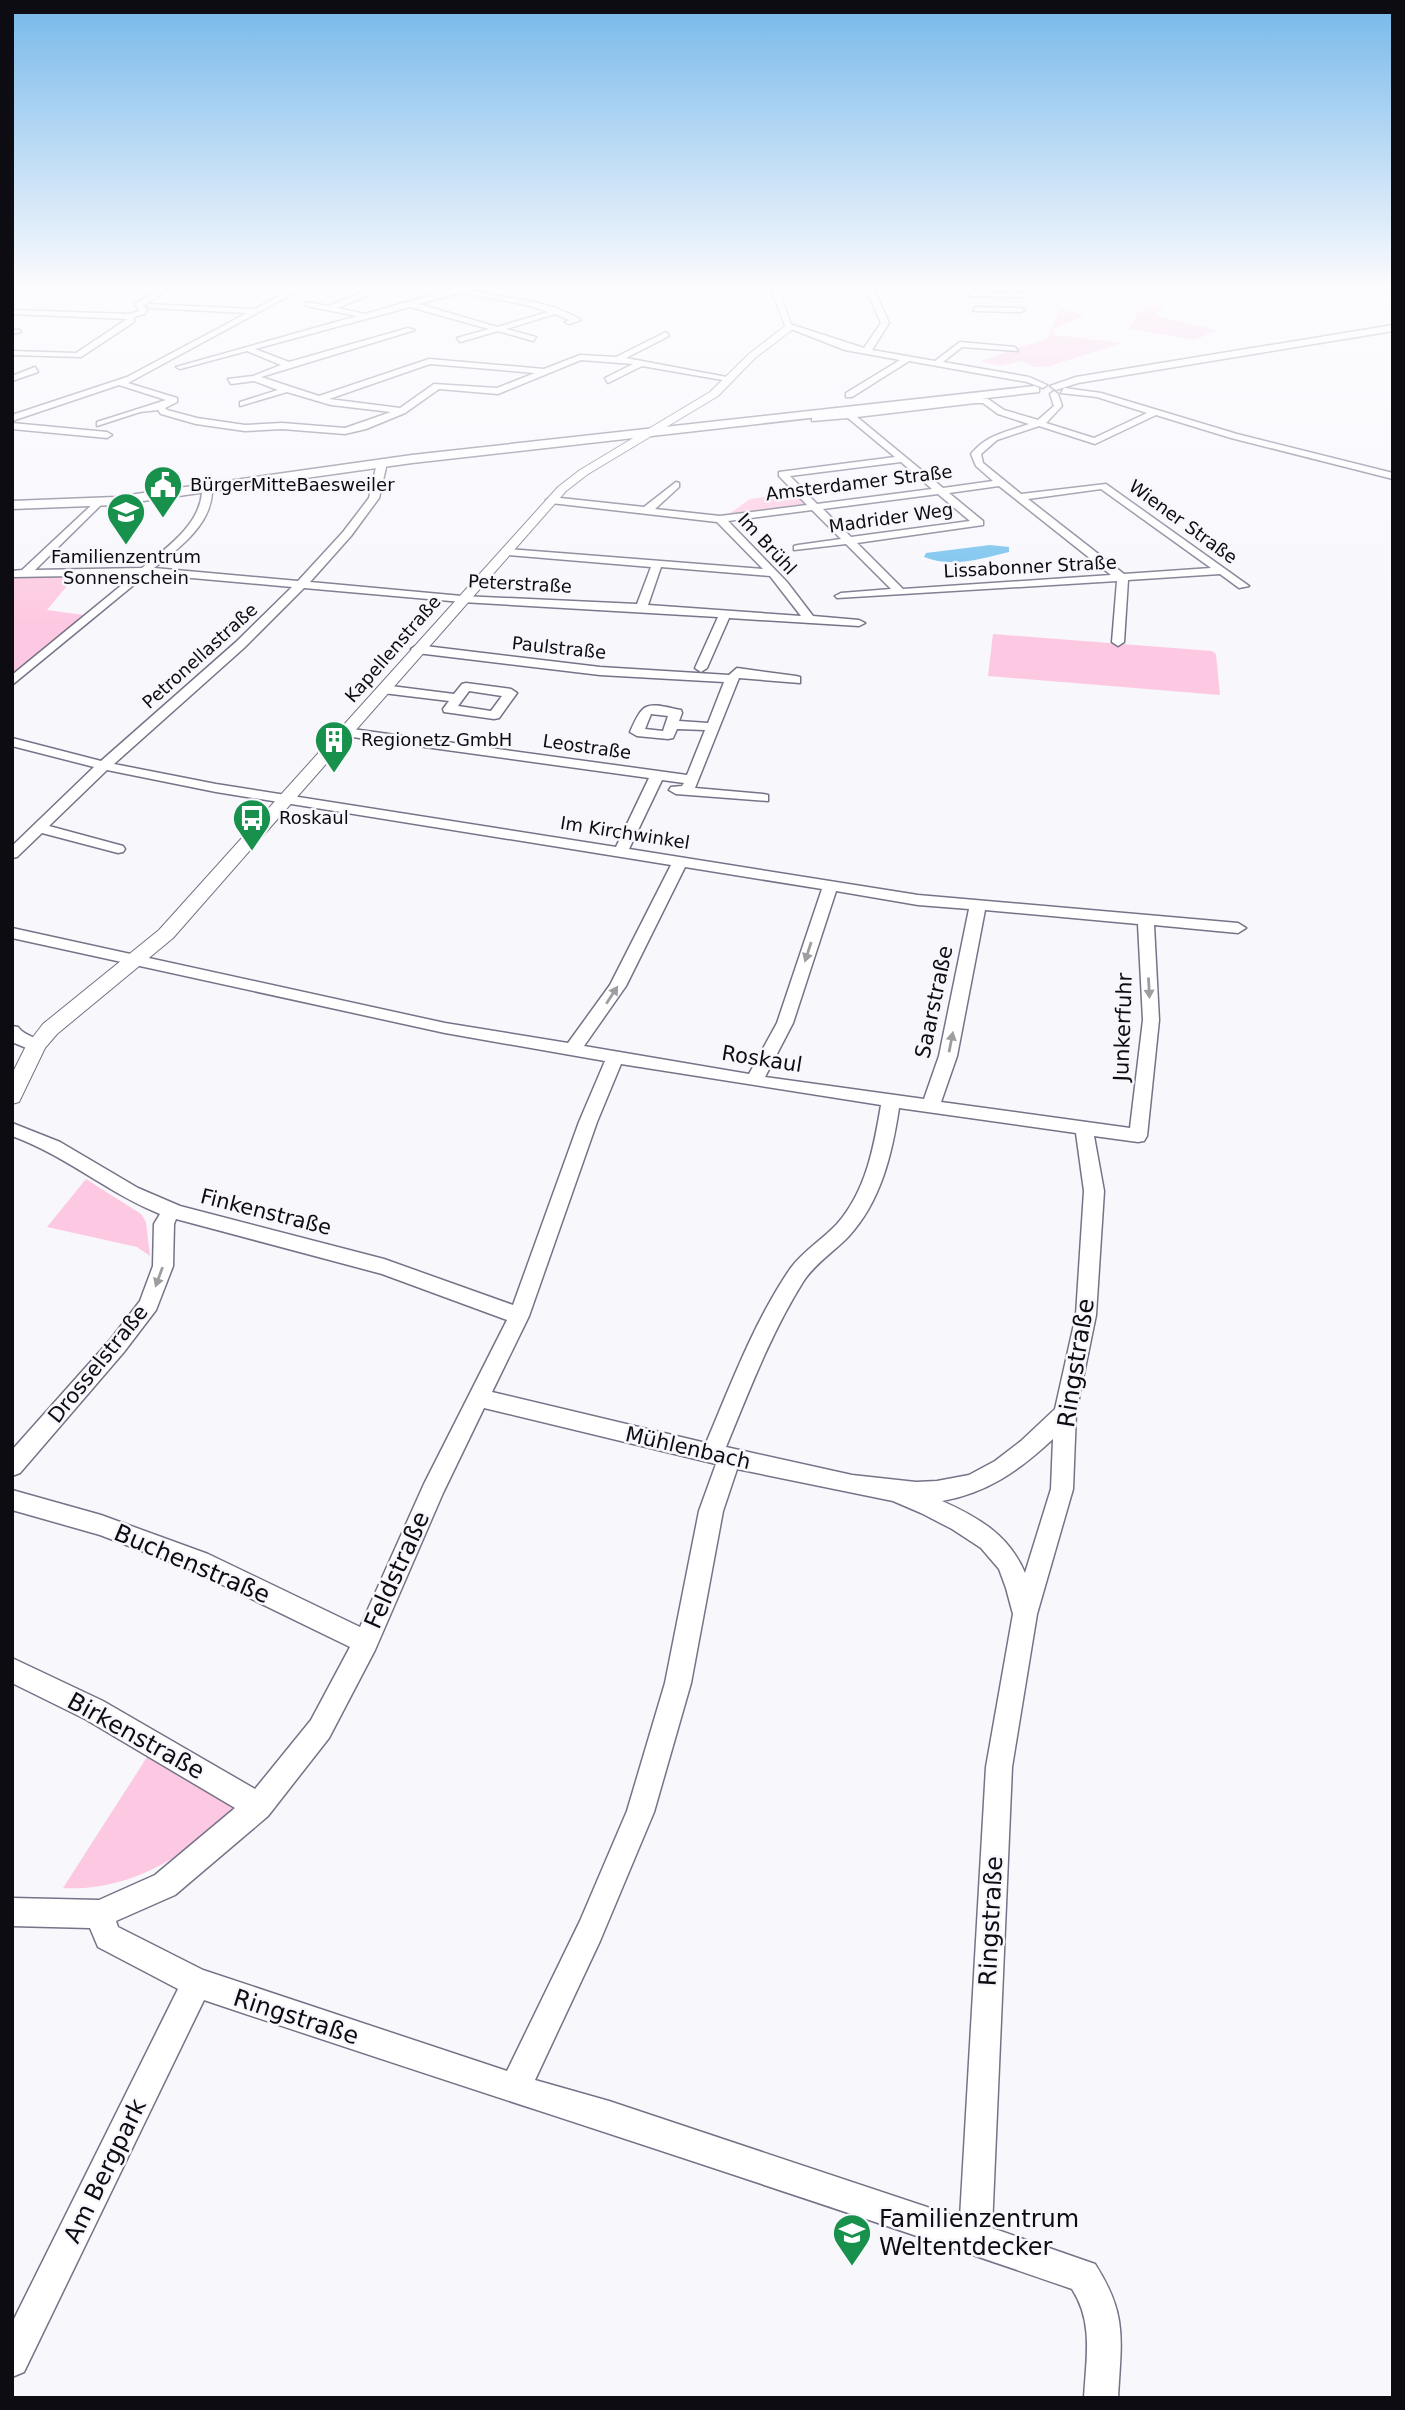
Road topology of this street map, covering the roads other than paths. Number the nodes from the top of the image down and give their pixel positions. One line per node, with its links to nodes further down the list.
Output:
1 (69, 399): 16 (street)
2 (172, 399): 11 (street)
3 (257, 399): 10 (street)
4 (322, 399): 12 (street)
5 (418, 399): 12 (street)
6 (706, 399): 15 (street)
7 (931, 399): 22 (main road)
8 (1058, 399): 19 (street)
9 (1113, 399): 13 (street)
10 (243, 404)
11 (160, 407): 18 (street); 21 (street)
12 (402, 411): 21 (street)
13 (1156, 412): 19 (street); 29 (street)
14 (850, 415): 17 (street); 19 (street); 27 (street)
15 (680, 417): 22 (main road); 23 (street)
16 (12, 418)
17 (815, 419)
18 (100, 424)
19 (1040, 424): 30 (street)
20 (12, 426): 24 (street)
21 (282, 426)
22 (694, 427): 23 (main road)
23 (653, 431): 25 (main road); 26 (street, Kapellenstraße)
24 (107, 435)
25 (575, 440): 26 (main road); 28 (main road)
26 (613, 455): 35 (street, Kapellenstraße)
27 (904, 459): 33 (street); 38 (street)
28 (383, 463): 32 (main road); 51 (street, Petronellastraße)
29 (1393, 477)
30 (1002, 482): 33 (street, Amsterdamer Straße); 34 (street)
31 (676, 485): 39 (street)
32 (207, 490): 36 (main road); 45 (street)
33 (942, 490): 38 (street, Amsterdamer Straße); 41 (street, Madrider Weg)
34 (1020, 497): 46 (street, Wiener Straße); 50 (street)
35 (551, 500): 39 (street, Im Brühl); 43 (street, Kapellenstraße)
36 (98, 502): 37 (main road); 47 (street)
37 (12, 505)
38 (814, 506): 40 (street, Amsterdamer Straße); 41 (street)
39 (646, 511): 40 (street, Im Brühl)
40 (720, 519): 48 (street, Im Brühl)
41 (850, 541): 42 (street, Madrider Weg); 53 (street)
42 (798, 548)
43 (508, 552): 44 (street); 55 (street, Kapellenstraße)
44 (657, 564): 48 (street); 56 (street)
45 (146, 571): 47 (street, Peterstraße); 51 (street, Peterstraße); 65 (street)
46 (1221, 571): 50 (street, Lissabonner Straße); 52 (street, Wiener Straße)
47 (26, 573): 49 (street, Peterstraße)
48 (771, 573): 58 (street, Im Brühl)
49 (12, 574)
50 (1123, 579): 53 (street, Lissabonner Straße); 60 (street)
51 (301, 585): 55 (street, Peterstraße); 72 (street, Petronellastraße)
52 (1242, 586)
53 (900, 592): 54 (street, Lissabonner Straße)
54 (841, 596)
55 (462, 599): 56 (street, Peterstraße); 61 (street, Kapellenstraße)
56 (641, 608): 57 (street, Peterstraße)
57 (725, 613): 58 (street, Peterstraße); 62 (street)
58 (808, 619): 59 (street, Peterstraße)
59 (859, 623)
60 (1118, 642)
61 (417, 649): 62 (street, Paulstraße); 66 (street, Kapellenstraße)
62 (699, 673): 63 (street, Paulstraße)
63 (734, 676): 64 (street, Paulstraße); 69 (street)
64 (796, 680)
65 (12, 681)
66 (383, 689): 67 (street); 70 (street, Kapellenstraße)
67 (457, 698)
68 (672, 725): 69 (street)
69 (714, 727): 74 (street)
70 (345, 732): 73 (street, Leostraße); 75 (street, Kapellenstraße)
71 (12, 742): 72 (street, Im Kirchwinkel)
72 (102, 767): 75 (street, Im Kirchwinkel); 77 (street, Petronellastraße)
73 (654, 782): 74 (street, Leostraße); 79 (street)
74 (689, 785): 76 (street, Leostraße)
75 (286, 798): 79 (street, Im Kirchwinkel); 87 (street, Kapellenstraße)
76 (763, 798)
77 (40, 828): 78 (street); 80 (street, Petronellastraße)
78 (118, 849)
79 (621, 851): 81 (street, Im Kirchwinkel)
80 (12, 854)
81 (680, 861): 82 (street, Im Kirchwinkel); 90 (street, one-way to 81)
82 (830, 887): 83 (street, Im Kirchwinkel); 92 (street, one-way to 92)
83 (978, 905): 84 (street, Im Kirchwinkel); 95 (street, Saarstraße, one-way to 83)
84 (1146, 920): 85 (street, Im Kirchwinkel); 98 (street, Junkerfuhr, one-way to 98)
85 (1238, 928)
86 (12, 933): 87 (street, Roskaul)
87 (137, 961): 89 (street, Kapellenstraße); 90 (street, Roskaul)
88 (12, 1031): 89 (street)
89 (36, 1046): 93 (street, Kapellenstraße)
90 (572, 1050): 91 (street, Roskaul)
91 (615, 1058): 92 (street, Roskaul); 100 (street, Feldstraße)
92 (754, 1081): 94 (street, Roskaul)
93 (12, 1097)
94 (891, 1102): 95 (street, Roskaul); 103 (street)
95 (930, 1107): 97 (street, Roskaul)
96 (12, 1129): 99 (street, Finkenstraße)
97 (1084, 1129): 98 (street, Roskaul); 102 (street, Ringstraße)
98 (1138, 1136)
99 (171, 1211): 100 (street, Finkenstraße); 104 (street, Drosselstraße, one-way to 104)
100 (519, 1316): 101 (street, Feldstraße)
101 (480, 1398): 103 (street, Mühlenbach); 108 (street, Feldstraße)
102 (1065, 1413): 105 (street, Mühlenbach); 107 (street, Ringstraße)
103 (721, 1456): 105 (street, Mühlenbach); 114 (street)
104 (12, 1466)
105 (898, 1493): 107 (street, Mühlenbach)
106 (12, 1500): 108 (street, Buchenstraße)
107 (1026, 1614): 115 (street, Ringstraße)
108 (366, 1642): 110 (street, Feldstraße)
109 (12, 1670): 110 (street, Birkenstraße)
110 (258, 1806): 112 (street, Feldstraße)
111 (12, 1912): 112 (street, Feldstraße)
112 (99, 1914): 113 (street, Ringstraße)
113 (197, 1983): 114 (street, Ringstraße); 116 (street, Am Bergpark)
114 (514, 2089): 115 (street, Ringstraße)
115 (975, 2239): 117 (street)
116 (12, 2360)
117 (1101, 2398)

